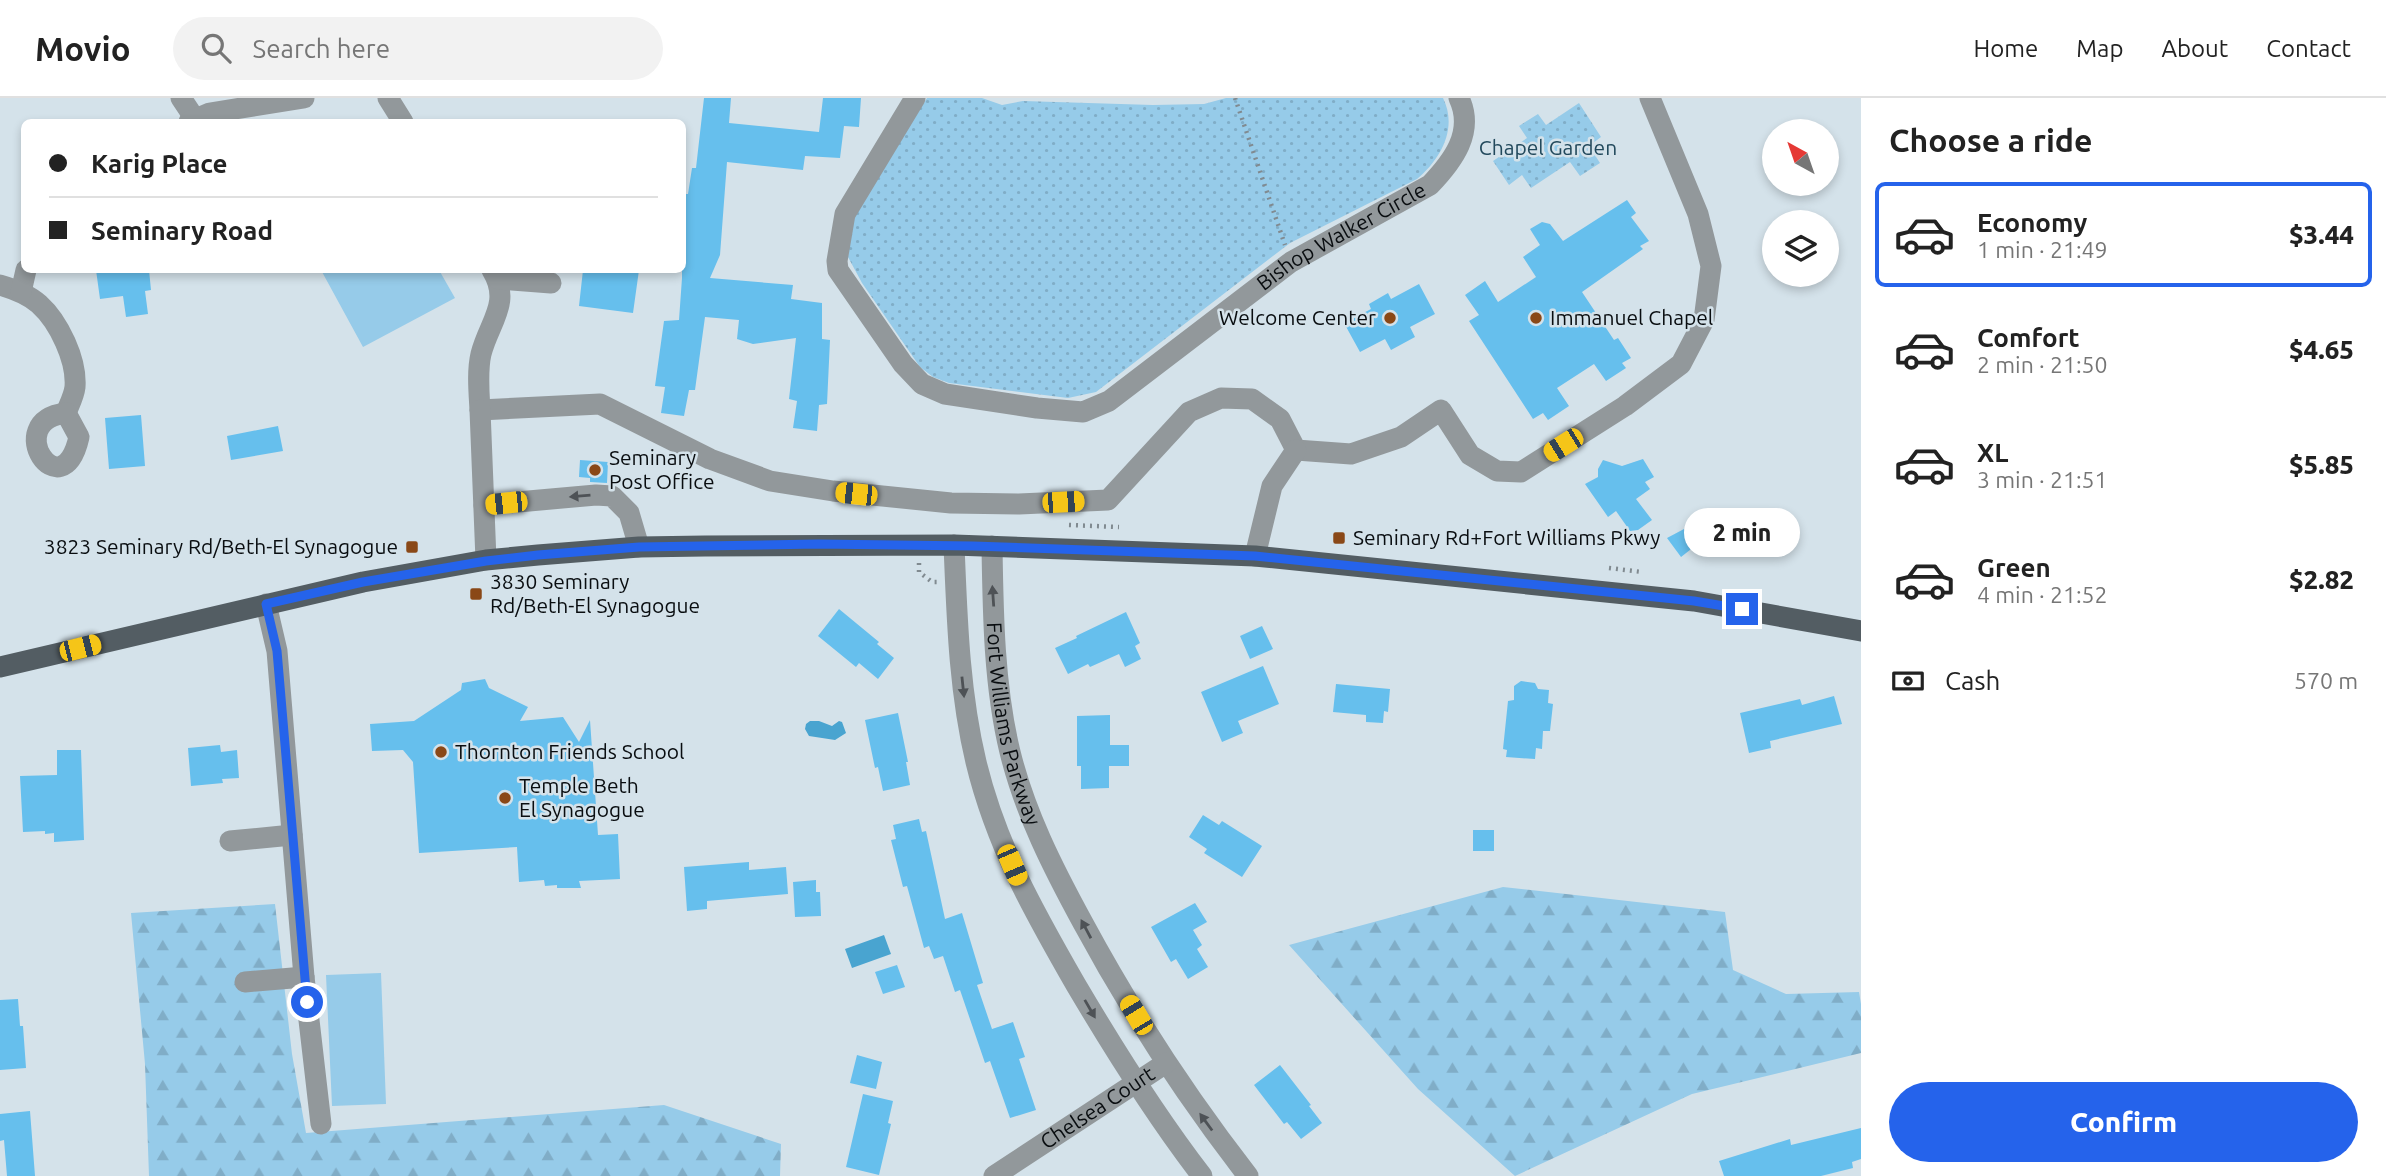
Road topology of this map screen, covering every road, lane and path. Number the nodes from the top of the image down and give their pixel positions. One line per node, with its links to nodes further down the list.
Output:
1 (181, 98): 8 (street)
2 (304, 98): 9 (street)
3 (388, 98): 10 (street)
4 (915, 98): 11 (street, Bishop Walker Circle)
5 (1235, 98): 11 (path)
6 (1459, 98): 11 (street, Bishop Walker Circle)
7 (1650, 98): 19 (street)
8 (191, 119)
9 (197, 119)
10 (401, 119)
11 (1291, 262)
12 (25, 273): 16 (street)
13 (495, 274): 14 (street); 17 (street)
14 (551, 283)
15 (0, 285): 16 (street)
16 (21, 292): 18 (street)
17 (480, 410): 19 (street); 20 (street)
18 (66, 413)
19 (1296, 450): 24 (street)
20 (484, 505): 23 (street, one-way to 20); 25 (street)
21 (954, 545): 22 (main road); 23 (main road); 34 (street, Fort Williams Parkway, one-way to 34)
22 (992, 546): 24 (main road); 33 (street, Fort Williams Parkway, one-way to 22)
23 (639, 547): 25 (main road)
24 (1255, 556): 27 (main road)
25 (486, 561): 26 (main road)
26 (266, 604): 28 (main road); 29 (street)
27 (1861, 631)
28 (0, 667)
29 (292, 835): 30 (street); 31 (street)
30 (230, 841)
31 (304, 977): 32 (street); 35 (street)
32 (245, 982)
33 (1166, 1063): 34 (street, Chelsea Court); 38 (street, Fort Williams Parkway, one-way to 33)
34 (1135, 1084): 36 (street, Chelsea Court); 37 (street, Fort Williams Parkway)
35 (321, 1124)
36 (994, 1176)
37 (1202, 1176)
38 (1248, 1176)

